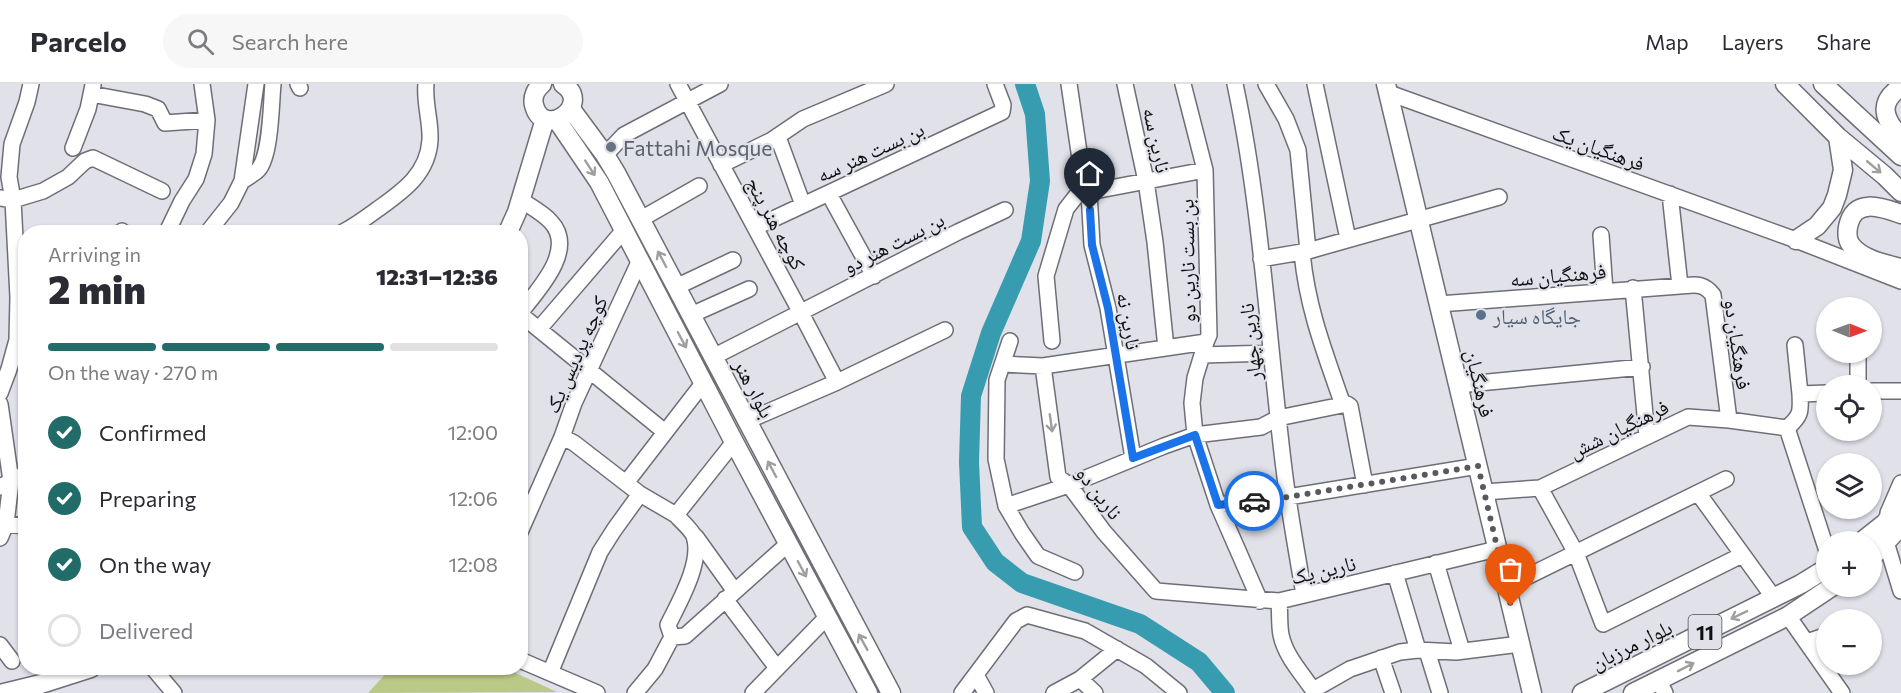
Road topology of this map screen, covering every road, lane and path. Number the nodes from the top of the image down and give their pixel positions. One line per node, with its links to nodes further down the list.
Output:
1 (31, 84): 34 (street)
2 (202, 84): 25 (street)
3 (256, 84): 35 (street)
4 (273, 84): 35 (street)
5 (426, 84): 53 (street)
6 (563, 84): 24 (main road)
7 (678, 84): 23 (street, کوچه هنر پنج)
8 (720, 84): 23 (street)
9 (886, 84): 26 (street)
10 (995, 84): 41 (street, بن بست هنر سه)
11 (1069, 84): 38 (street, نارین نه)
12 (1125, 84): 36 (street, نارین سه)
13 (1184, 84): 33 (street, بن بست نارین دو)
14 (1235, 84): 61 (street, نارین چهار)
15 (1266, 84): 60 (street)
16 (1315, 84): 58 (street)
17 (1785, 84): 27 (main road)
18 (1823, 84): 31 (main road)
19 (536, 87): 24 (main road)
20 (1901, 87): 28 (main road)
21 (92, 89): 25 (street); 29 (street)
22 (1388, 89): 42 (street, فرهنگیان یک); 50 (main road, فرهنگیان)
23 (687, 101): 30 (street); 32 (street, کوچه هنر پنج)
24 (558, 116): 30 (main road, بلوار هنر); 45 (main road); 56 (main road, بلوار هنر, one-way to 56)
25 (207, 120): 51 (street)
26 (778, 136): 32 (street); 46 (street)
27 (1838, 137): 40 (main road, one-way to 40); 59 (main road)
28 (1901, 137)
29 (73, 148)
30 (605, 155): 49 (main road, بلوار هنر)
31 (1901, 156)
32 (721, 165): 55 (street, کوچه هنر پنج)
33 (1205, 170): 36 (street); 83 (street, بن بست نارین دو)
34 (4, 172): 44 (street)
35 (242, 181): 52 (street)
36 (1146, 181): 38 (street); 82 (street, نارین سه)
37 (699, 186): 49 (street)
38 (1087, 189): 80 (street); 85 (street, نارین نه)
39 (162, 191): 44 (street)
40 (1901, 192)
41 (829, 194): 46 (street, بن بست هنر سه); 65 (street)
42 (1670, 194): 59 (street, فرهنگیان یک); 67 (street)
43 (1499, 197): 50 (street)
44 (6, 199): 93 (street)
45 (521, 200): 54 (main road); 72 (street)
46 (803, 205): 55 (street, بن بست هنر سه)
47 (1005, 210): 65 (street, بن بست هنر دو)
48 (1901, 214): 64 (main road)
49 (641, 219): 68 (main road, بلوار هنر, one-way to 49)
50 (1419, 220): 58 (street); 73 (main road, فرهنگیان)
51 (170, 225)
52 (214, 225)
53 (355, 225)
54 (511, 225)
55 (756, 227): 74 (street, کوچه هنر پنج)
56 (624, 230): 62 (main road, بلوار هنر); 77 (street)
57 (1601, 235): 71 (street)
58 (1348, 239): 60 (street)
59 (1796, 240): 66 (street, فرهنگیان یک)
60 (1305, 252): 61 (street); 100 (street)
61 (1261, 259): 84 (street, نارین چهار)
62 (640, 260): 90 (street, کوچه پردیس یک); 91 (main road, بلوار هنر, one-way to 91)
63 (733, 260): 68 (street)
64 (1901, 268)
65 (874, 276): 74 (street, بن بست هنر دو)
66 (1901, 281)
67 (1680, 286): 69 (street, فرهنگیان سه); 102 (street, فرهنگیان دو)
68 (676, 287): 75 (main road, بلوار هنر)
69 (1633, 288): 71 (street, فرهنگیان سه); 89 (street)
70 (748, 289): 75 (street)
71 (1605, 291): 73 (street, فرهنگیان سه)
72 (528, 303)
73 (1439, 304): 94 (main road, فرهنگیان)
74 (801, 313): 86 (street, بن بست هنر دو); 92 (street, کوچه هنر پنج)
75 (691, 315): 86 (main road, بلوار هنر)
76 (528, 320): 77 (street)
77 (539, 329): 90 (street)
78 (945, 330): 92 (street)
79 (1010, 341): 87 (street)
80 (1052, 341)
81 (1795, 345): 98 (street)
82 (1166, 348): 83 (street, بن بست نارین دو); 85 (street, بن بست نارین دو)
83 (1204, 349): 84 (street); 106 (street)
84 (1271, 353): 101 (street, نارین چهار)
85 (1115, 356): 88 (street, بن بست نارین دو); 110 (street, نارین نه)
86 (713, 357): 103 (main road, بلوار هنر)
87 (1003, 364): 88 (street, بن بست نارین دو); 125 (street)
88 (1043, 366): 116 (street, نارین دو, one-way to 116)
89 (1642, 367): 94 (street); 107 (street)
90 (590, 370): 105 (street); 108 (street, کوچه پردیس یک)
91 (704, 382): 105 (street); 109 (main road, بلوار هنر)
92 (837, 382): 103 (street)
93 (2, 384)
94 (1458, 385): 111 (main road, فرهنگیان)
95 (1882, 390): 96 (street)
96 (1901, 391)
97 (1816, 393): 98 (street)
98 (1800, 394): 104 (street)
99 (0, 404): 115 (street)
100 (1346, 405): 101 (street); 117 (street)
101 (1278, 418): 106 (street); 122 (street, نارین چهار)
102 (1729, 420): 104 (street, فرهنگیان شش); 107 (street, فرهنگیان شش)
103 (747, 421): 152 (main road, بلوار هنر, one-way to 103)
104 (1787, 428): 131 (street)
105 (665, 432): 113 (street)
106 (1195, 435): 110 (street); 124 (street)
107 (1647, 436): 118 (street, فرهنگیان شش)
108 (562, 437): 113 (street); 126 (street, کوچه پردیس یک)
109 (734, 442): 127 (street); 134 (main road, بلوار هنر)
110 (1133, 458): 116 (street)
111 (1478, 466): 117 (street); 119 (main road, فرهنگیان)
112 (1726, 479): 120 (street)
113 (626, 483): 121 (street)
114 (1901, 483): 128 (street)
115 (6, 484): 130 (street)
116 (1069, 485): 125 (street); 144 (street, نارین دو)
117 (1365, 485): 122 (street)
118 (1540, 488): 119 (street, فرهنگیان شش); 137 (street)
119 (1484, 492): 136 (main road, فرهنگیان)
120 (1698, 493): 137 (street); 138 (street)
121 (640, 494): 127 (street); 167 (street)
122 (1288, 497): 124 (street); 147 (street, نارین چهار)
123 (1901, 502): 128 (main road)
124 (1218, 505): 150 (street)
125 (1006, 506): 140 (street)
126 (528, 514)
127 (676, 515): 132 (street)
128 (1893, 524): 133 (main road)
129 (18, 528): 130 (street)
130 (3, 531)
131 (1820, 531)
132 (694, 535): 146 (street); 155 (street)
133 (1886, 542): 135 (main road); 145 (street)
134 (789, 543): 146 (street); 154 (main road, بلوار هنر, one-way to 154)
135 (1882, 546)
136 (1497, 549): 139 (street, نارین یک); 143 (main road, فرهنگیان)
137 (1576, 553): 138 (street); 143 (street)
138 (1742, 555): 149 (street)
139 (1436, 564): 141 (street, نارین یک); 162 (street)
140 (1075, 573)
141 (1395, 573): 147 (street, نارین یک); 161 (street)
142 (1816, 575): 149 (main road, بلوار مرزبان / 11)
143 (1506, 587): 158 (main road, فرهنگیان)
144 (1156, 591): 150 (street, نارین یک)
145 (1901, 591)
146 (729, 594): 155 (street); 166 (street)
147 (1304, 595): 151 (street, نارین یک)
148 (1816, 597): 153 (main road, 11)
149 (1774, 598): 190 (main road, بلوار مرزبان / 11, one-way to 190)
150 (1260, 601): 151 (street, نارین یک)
151 (1279, 602): 174 (street)
152 (845, 608): 154 (main road); 181 (main road, بلوار هنر, one-way to 152)
153 (1788, 616): 157 (street); 172 (main road, 11, one-way to 153)
154 (827, 617): 166 (street); 180 (main road, بلوار هنر)
155 (672, 637): 178 (street)
156 (1816, 638): 157 (street)
157 (1807, 642): 192 (street)
158 (1520, 644): 162 (street); 189 (main road, فرهنگیان)
159 (0, 645): 164 (street)
160 (1117, 649): 170 (street); 171 (street); 186 (street)
161 (1423, 650): 162 (street); 163 (street); 188 (street)
162 (1462, 651)
163 (1381, 658): 174 (street); 187 (street)
164 (12, 660)
165 (528, 663): 167 (street)
166 (777, 668): 179 (street)
167 (550, 673): 177 (street)
168 (75, 675): 173 (main road)
169 (159, 675): 176 (street)
170 (976, 675): 182 (street); 183 (street)
171 (1080, 679): 184 (street); 185 (street)
172 (1662, 687): 191 (main road, 11)
173 (44, 688): 175 (main road)
174 (1314, 692)
175 (4, 693)
176 (174, 693)
177 (597, 693)
178 (635, 693)
179 (753, 693)
180 (868, 693)
181 (891, 693)
182 (962, 693)
183 (986, 693)
184 (1054, 693)
185 (1095, 693)
186 (1179, 693)
187 (1393, 693)
188 (1440, 693)
189 (1532, 693)
190 (1582, 693)
191 (1633, 693)
192 (1842, 693)

